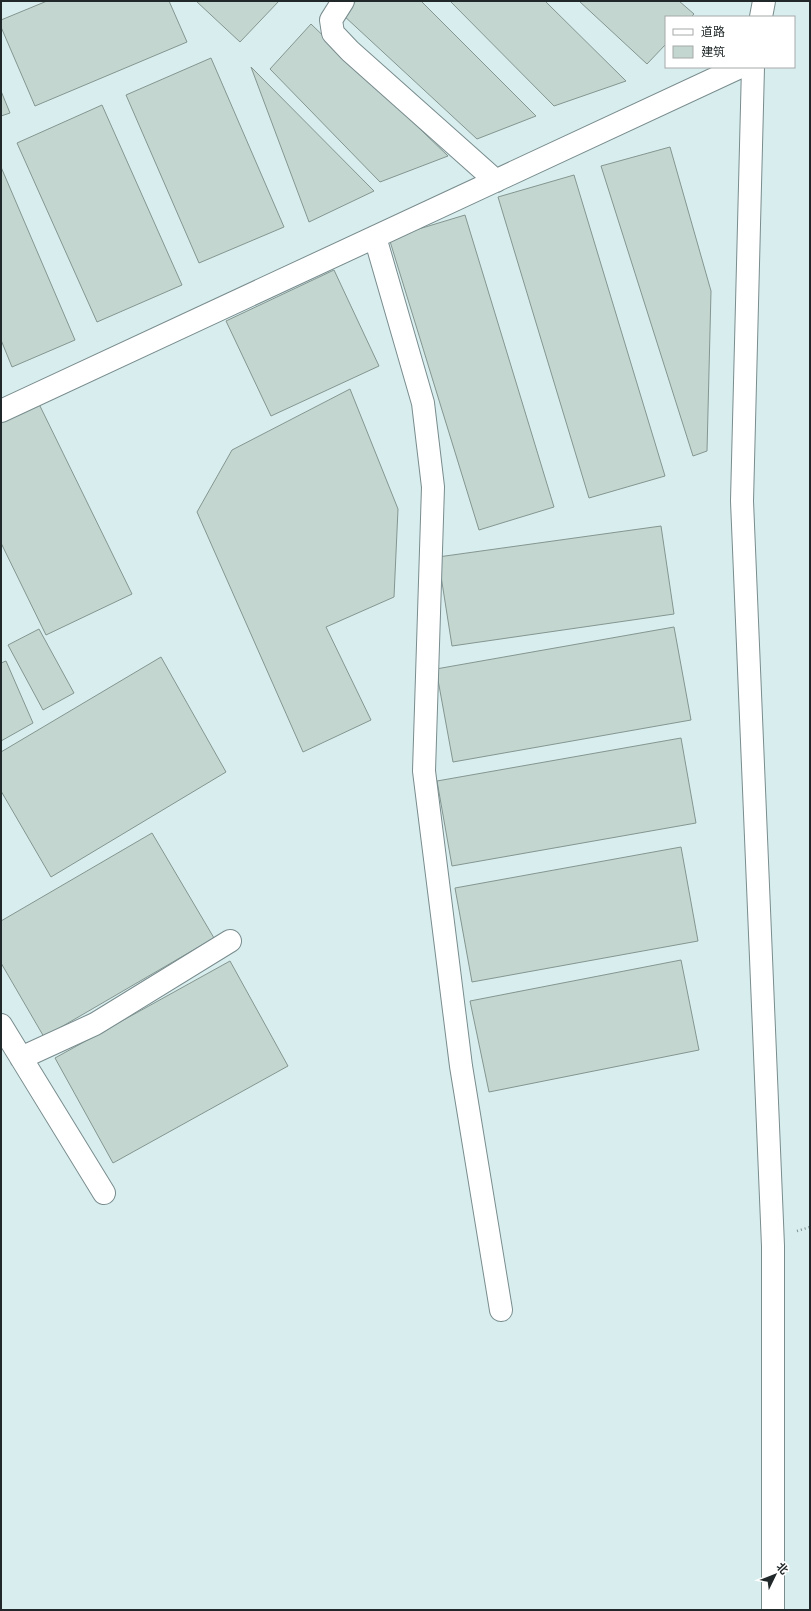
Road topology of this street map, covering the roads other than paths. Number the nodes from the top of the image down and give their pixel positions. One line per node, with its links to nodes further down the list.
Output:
1 (343, 1): 6 (street)
2 (764, 1): 3 (street)
3 (761, 16)
4 (738, 68): 6 (street)
5 (754, 68): 14 (street)
6 (496, 181): 7 (street)
7 (375, 237): 8 (street); 13 (street)
8 (1, 411)
9 (230, 941): 11 (street)
10 (1, 1025): 11 (street)
11 (21, 1058): 12 (street)
12 (104, 1193)
13 (501, 1310)
14 (772, 1610)

